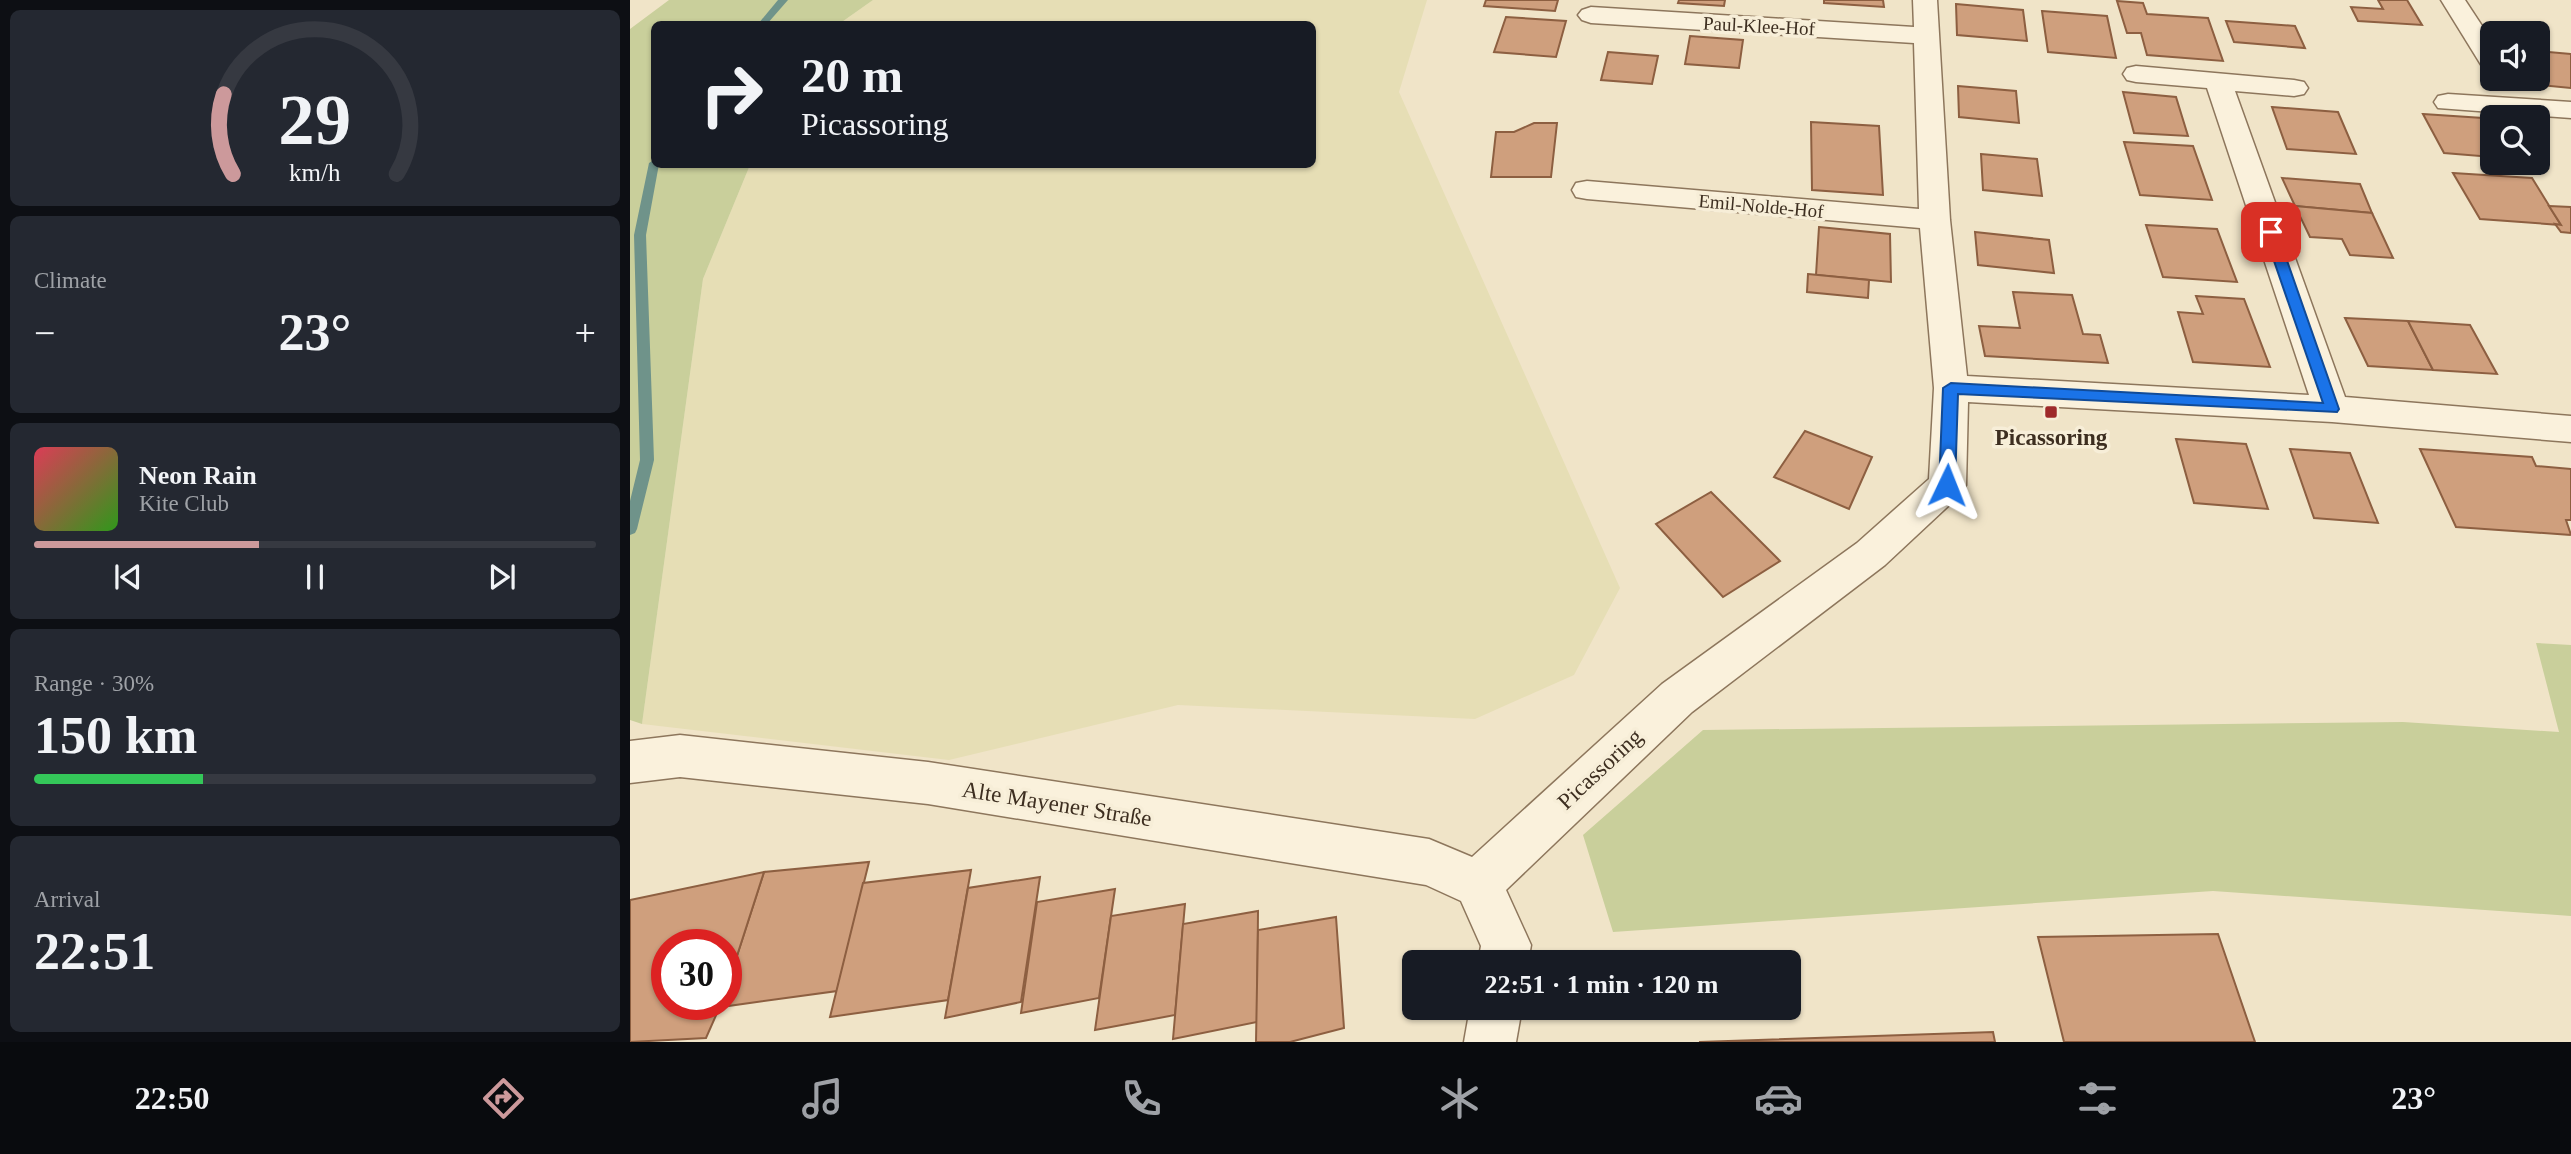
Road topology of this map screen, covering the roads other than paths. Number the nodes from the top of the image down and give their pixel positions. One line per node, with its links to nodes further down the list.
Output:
1 (1925, 0): 4 (street, Picassoring)
2 (2453, 0): 5 (street)
3 (1591, 15): 4 (street, Paul-Klee-Hof)
4 (1927, 36): 14 (street, Picassoring)
5 (2480, 43)
6 (2136, 74): 7 (street)
7 (2218, 81): 8 (street); 16 (street)
8 (2294, 88)
9 (2448, 102): 10 (street)
10 (2501, 105)
11 (2550, 108): 12 (street)
12 (2571, 110)
13 (1587, 190): 14 (street, Emil-Nolde-Hof)
14 (1935, 220): 15 (street, Picassoring)
15 (1951, 388): 16 (street); 19 (street, Picassoring)
16 (2332, 409): 17 (street)
17 (2571, 429)
18 (630, 762): 19 (street, Alte Mayener Straße)
19 (1478, 884): 20 (street)
20 (1505, 950)
21 (1494, 1020): 22 (street)
22 (1490, 1042)

